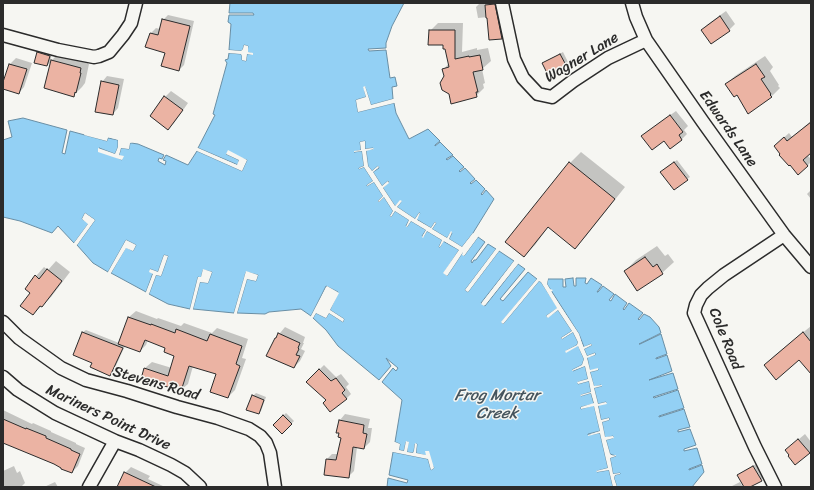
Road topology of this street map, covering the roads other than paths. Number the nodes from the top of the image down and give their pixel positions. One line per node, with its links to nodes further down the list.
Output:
1 (136, 3): 4 (street)
2 (502, 3): 5 (street, Wagner Lane)
3 (632, 3): 5 (street, Edwards Lane)
4 (3, 35)
5 (646, 40): 6 (street, Edwards Lane)
6 (784, 235): 7 (street, Edwards Lane); 14 (street, Cole Road)
7 (811, 267)
8 (3, 322): 13 (street, Stevens Road)
9 (3, 377): 10 (street, Mariners Point Drive)
10 (115, 441): 11 (street); 12 (street, Mariners Point Drive)
11 (89, 487)
12 (200, 487)
13 (275, 487)
14 (775, 487)

